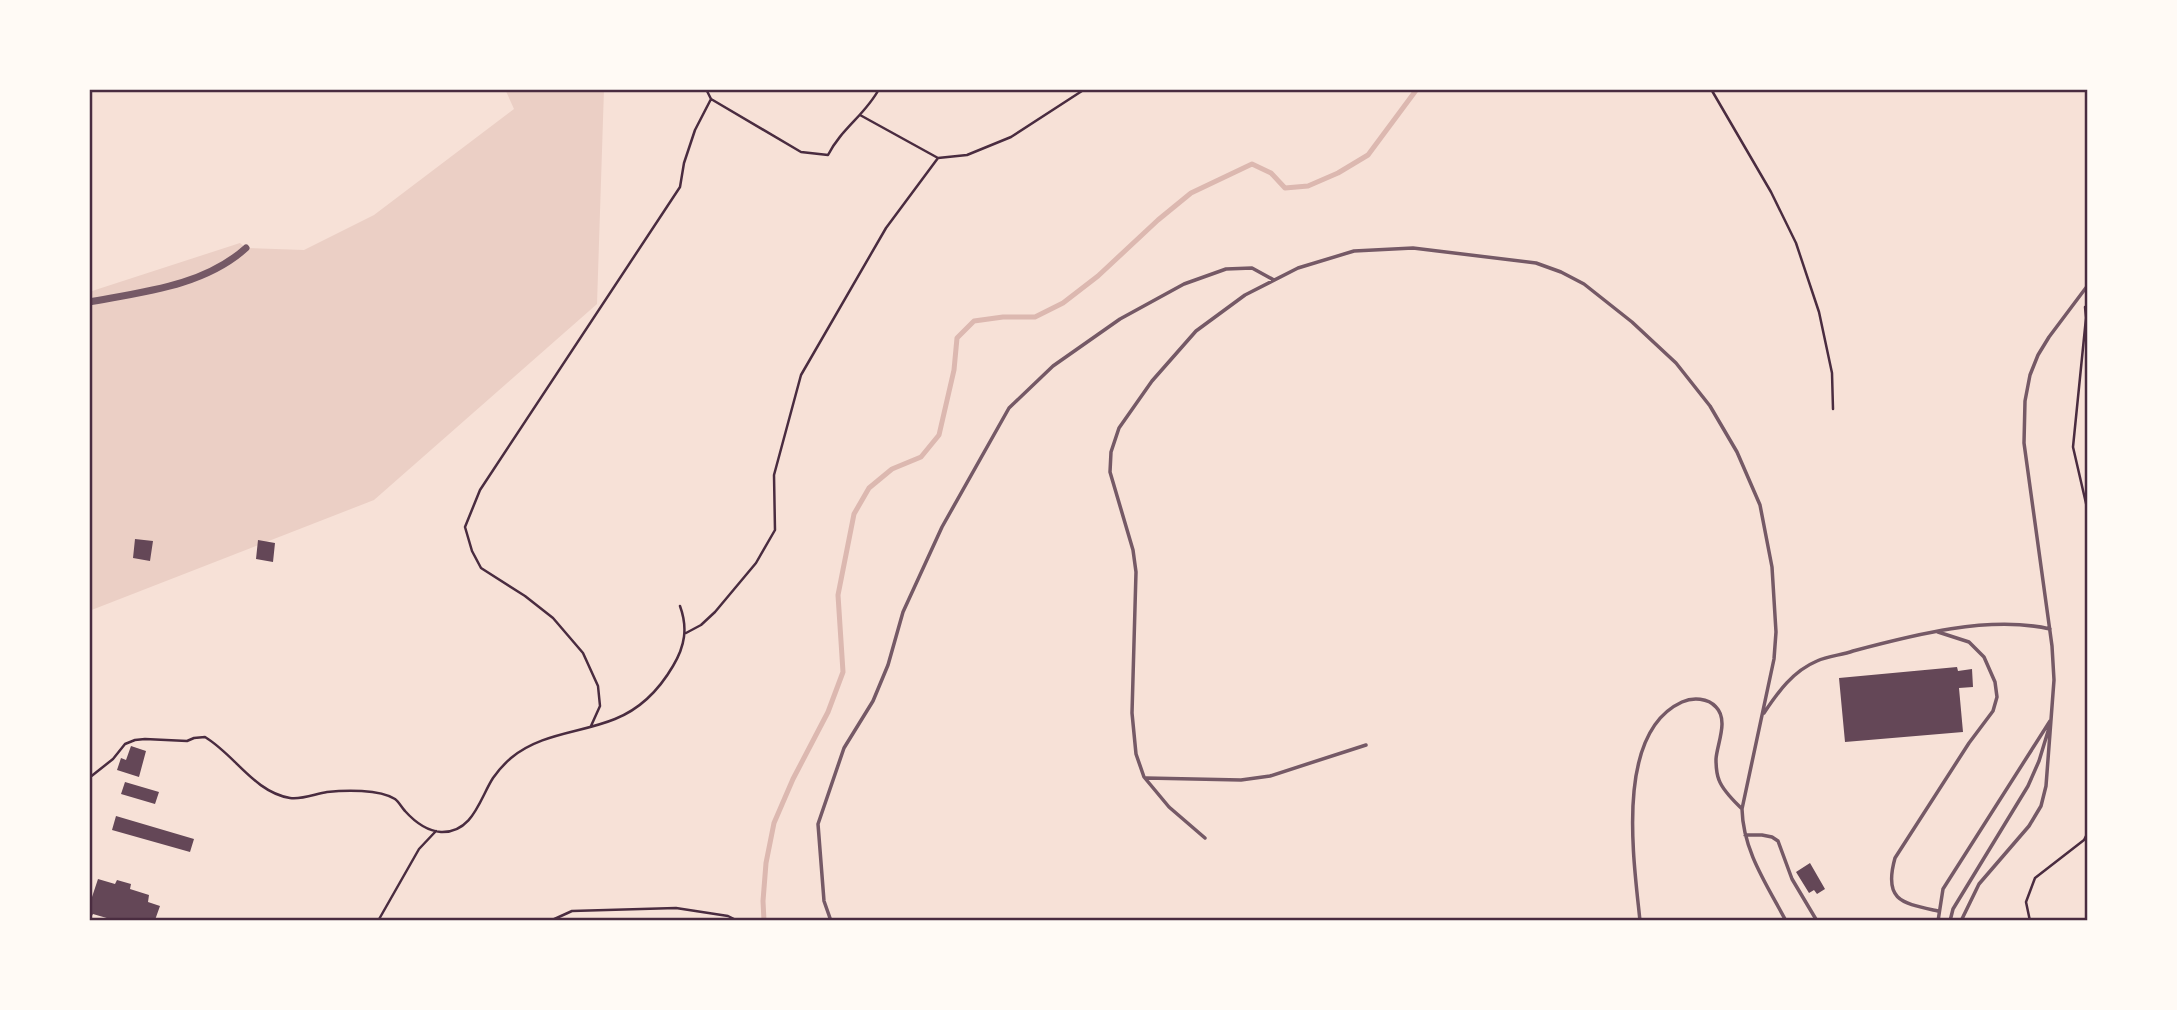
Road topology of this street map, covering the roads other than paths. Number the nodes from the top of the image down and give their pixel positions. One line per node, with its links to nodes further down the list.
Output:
1 (246, 248): 4 (street)
2 (1275, 280): 7 (lane); 10 (lane); 15 (lane)
3 (2088, 285): 5 (lane)
4 (89, 302)
5 (2050, 629): 6 (lane); 8 (lane)
6 (1938, 632): 7 (lane); 14 (lane)
7 (1761, 718): 11 (lane)
8 (2051, 719): 14 (lane); 20 (lane); 21 (lane)
9 (1366, 745): 10 (lane)
10 (1144, 778): 13 (lane)
11 (1742, 809): 12 (lane); 16 (lane)
12 (1745, 835): 17 (lane); 18 (lane)
13 (1205, 838)
14 (1938, 911): 19 (lane)
15 (831, 921)
16 (1640, 921)
17 (1786, 921)
18 (1817, 921)
19 (1938, 921)
20 (1950, 921)
21 (1961, 921)

